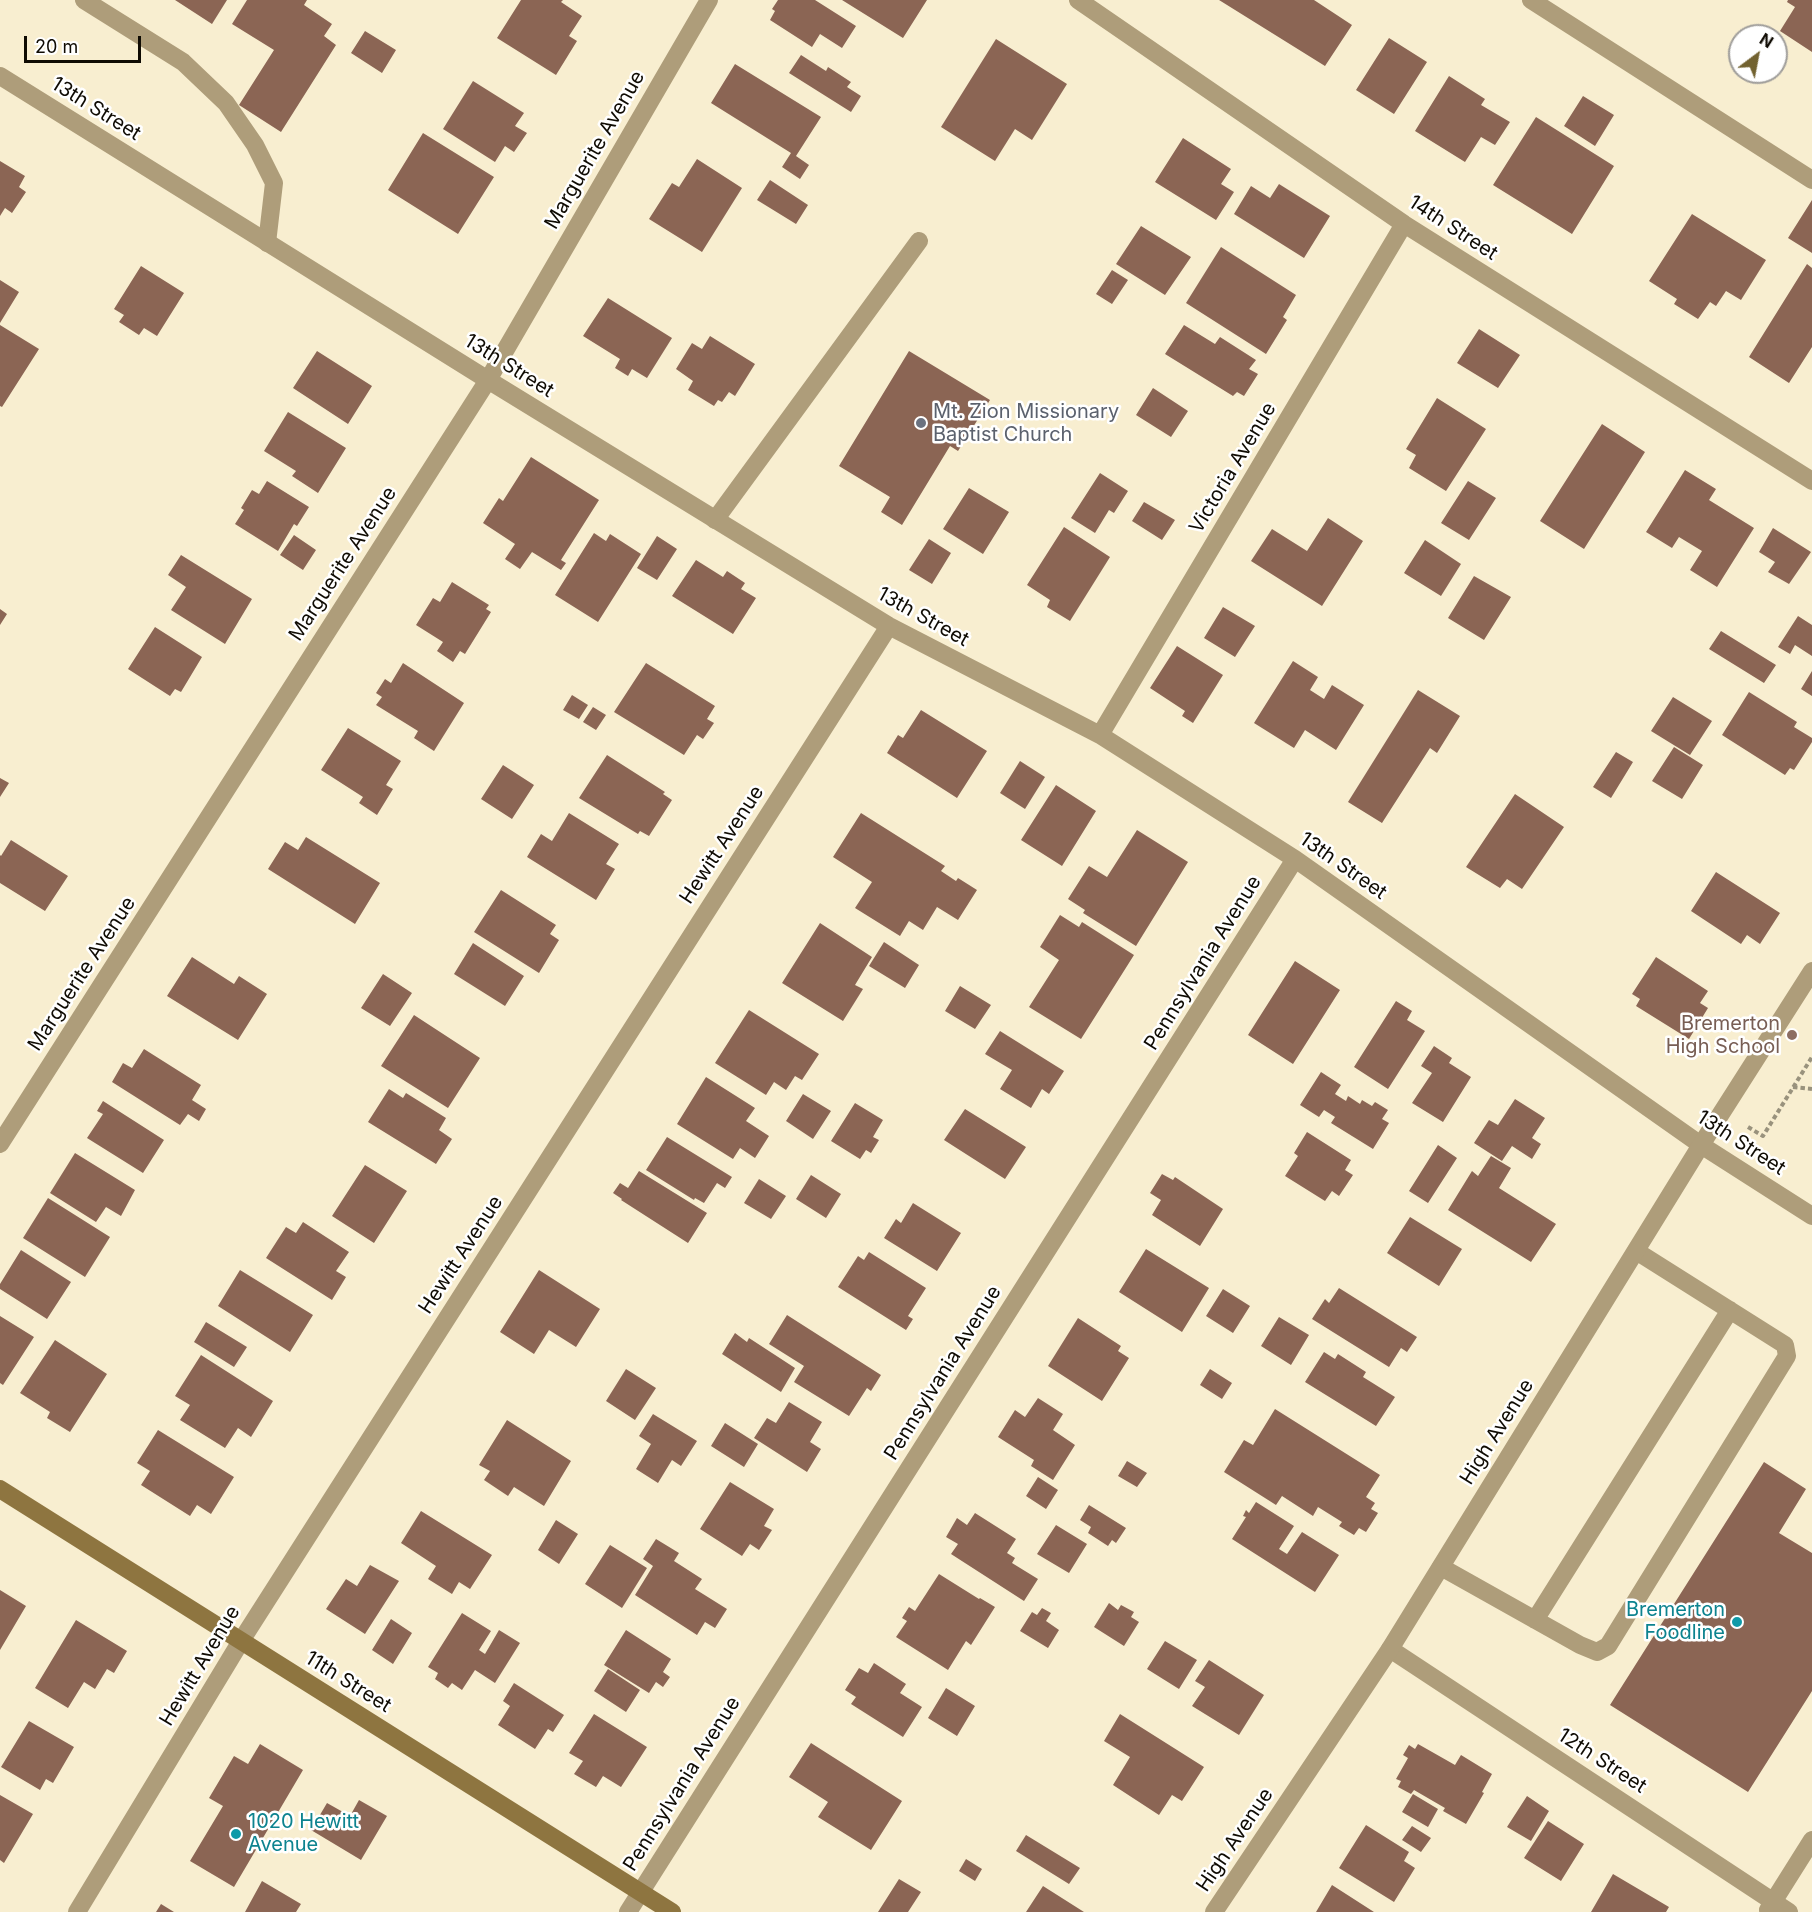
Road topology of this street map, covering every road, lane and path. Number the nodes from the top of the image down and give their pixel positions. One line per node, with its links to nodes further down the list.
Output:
1 (84, 0): 9 (street)
2 (709, 0): 10 (street, Marguerite Avenue)
3 (1078, 0): 7 (street, 14th Street)
4 (1531, 0): 6 (street)
5 (0, 76): 9 (street, 13th Street)
6 (1812, 180)
7 (1404, 224): 11 (street, 14th Street); 14 (street, Victoria Avenue)
8 (919, 241): 12 (street)
9 (267, 243): 10 (street, 13th Street)
10 (488, 380): 12 (street, 13th Street); 21 (street, Marguerite Avenue)
11 (1812, 481)
12 (715, 520): 13 (street, 13th Street)
13 (889, 626): 14 (street, 13th Street); 29 (street, Hewitt Avenue)
14 (1100, 735): 15 (street, 13th Street)
15 (1295, 859): 22 (street, 13th Street); 32 (street, Pennsylvania Avenue)
16 (1812, 971): 20 (street, High Avenue)
17 (1812, 1057): 18 (path)
18 (1793, 1087): 19 (path); 20 (path)
19 (1812, 1089)
20 (1723, 1112): 22 (street, High Avenue)
21 (0, 1144)
22 (1701, 1145): 23 (street, 13th Street); 24 (street, High Avenue)
23 (1812, 1216)
24 (1636, 1251): 25 (street); 27 (street, High Avenue)
25 (1730, 1310): 28 (street); 28 (street)
26 (0, 1489): 29 (main road, 11th Street)
27 (1441, 1567): 28 (street); 30 (street, High Avenue)
28 (1535, 1620)
29 (241, 1641): 32 (main road, 11th Street); 34 (street, Hewitt Avenue)
30 (1390, 1648): 33 (street, 12th Street); 37 (street, High Avenue)
31 (1812, 1840): 33 (street)
32 (640, 1893): 35 (street, Pennsylvania Avenue); 36 (main road, 11th Street)
33 (1770, 1907): 38 (street, 12th Street)
34 (77, 1912)
35 (628, 1912)
36 (672, 1912)
37 (1215, 1912)
38 (1789, 1912)

